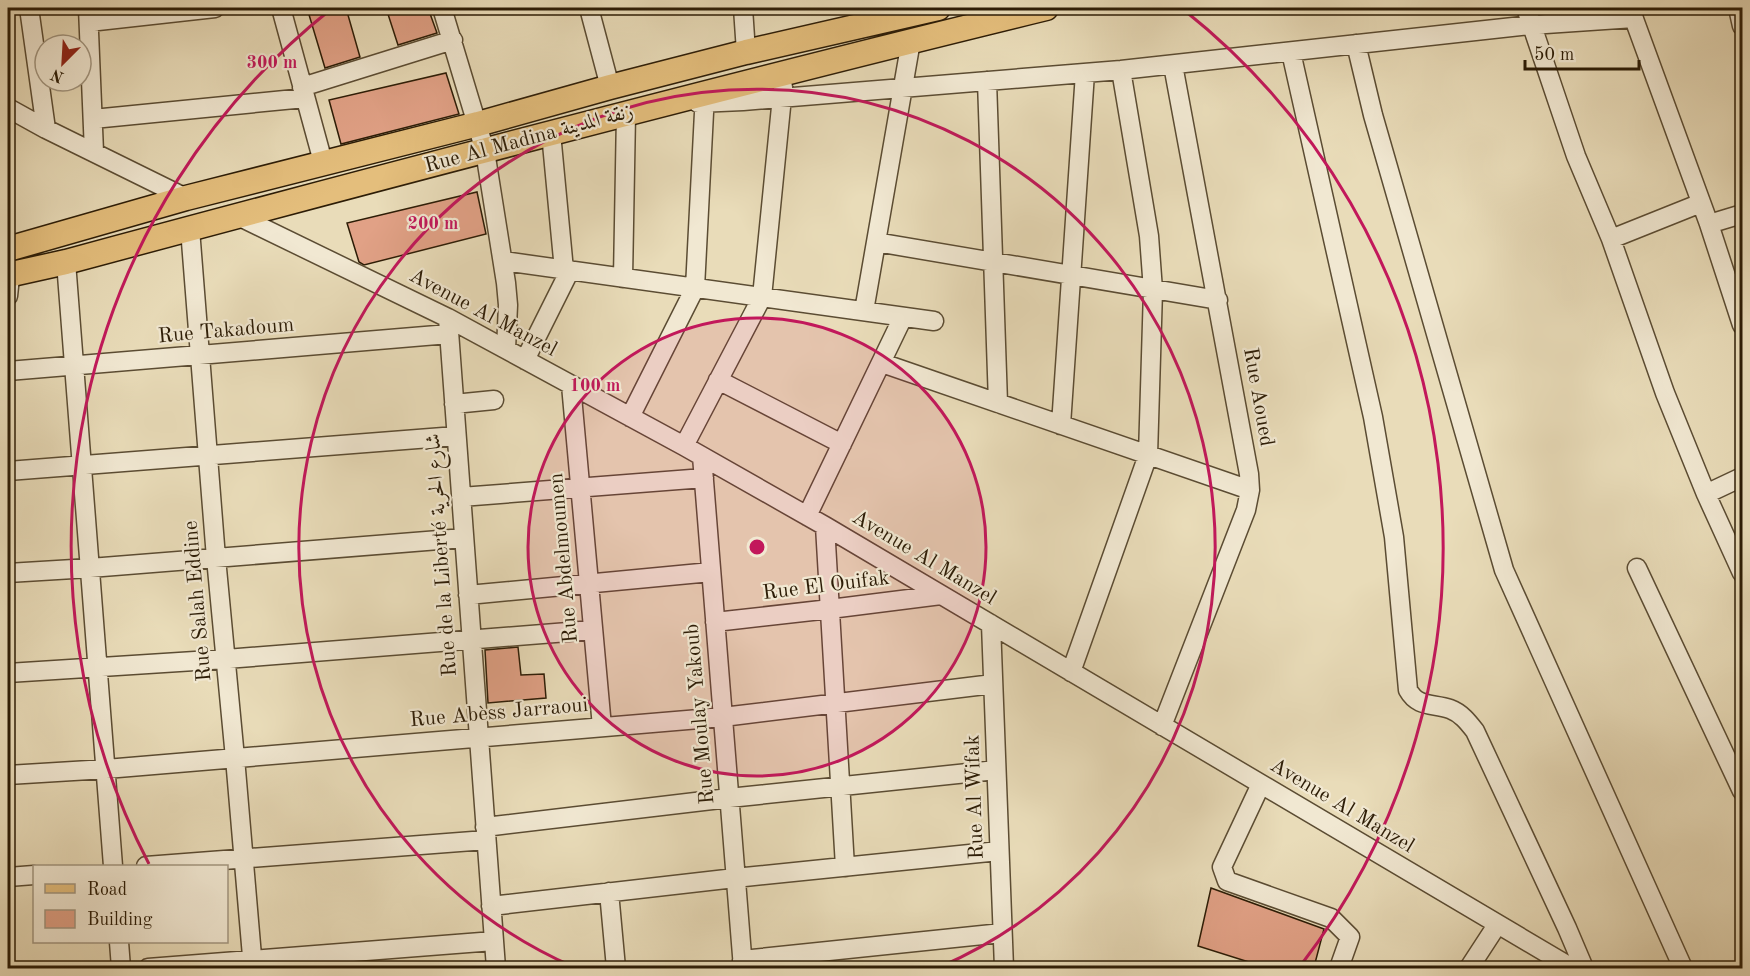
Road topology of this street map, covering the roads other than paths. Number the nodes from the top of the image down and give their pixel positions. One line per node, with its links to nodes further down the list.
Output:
1 (29, 8): 34 (street)
2 (215, 8): 12 (street)
3 (281, 8): 27 (street)
4 (442, 8): 15 (street)
5 (589, 8): 25 (street)
6 (742, 8): 18 (street)
7 (938, 8): 10 (main road, Rue Al Madina زنقة المدينة)
8 (1046, 8): 16 (main road, Rue Al Madina زنقة المدينة)
9 (1738, 8): 14 (street)
10 (906, 11): 18 (main road, Rue Al Madina زنقة المدينة)
11 (1632, 13): 13 (street); 40 (street)
12 (88, 15): 32 (street)
13 (1529, 16): 17 (street); 45 (street)
14 (1743, 26)
15 (453, 40): 27 (street); 33 (street)
16 (911, 40): 22 (main road, Rue Al Madina زنقة المدينة); 26 (street)
17 (1356, 44): 19 (street); 152 (street)
18 (746, 52): 25 (main road, Rue Al Madina زنقة المدينة)
19 (1292, 52): 20 (street); 151 (street)
20 (1173, 65): 21 (street); 58 (street, Rue Aoued)
21 (1121, 70): 23 (street); 56 (street)
22 (785, 73): 28 (main road, Rue Al Madina زنقة المدينة); 29 (street)
23 (1085, 73): 24 (street); 52 (street)
24 (987, 81): 26 (street); 50 (street)
25 (610, 87): 33 (main road, Rue Al Madina زنقة المدينة)
26 (903, 89): 29 (street); 46 (street)
27 (304, 93): 32 (street); 38 (street)
28 (705, 98): 29 (street); 31 (main road, Rue Al Madina زنقة المدينة); 55 (street)
29 (782, 98): 57 (street)
30 (8, 108): 34 (street)
31 (626, 114): 35 (main road, Rue Al Madina زنقة المدينة); 53 (street)
32 (93, 119): 37 (street)
33 (478, 124): 36 (street); 38 (main road, Rue Al Madina زنقة المدينة)
34 (46, 129): 37 (street)
35 (551, 133): 36 (main road, Rue Al Madina زنقة المدينة); 51 (street)
36 (485, 151): 42 (main road, Rue Al Madina زنقة المدينة); 48 (street)
37 (94, 152): 39 (street)
38 (323, 162): 39 (main road, Rue Al Madina زنقة المدينة)
39 (186, 198): 47 (main road, Rue Al Madina زنقة المدينة)
40 (1701, 203): 43 (street); 45 (street)
41 (1743, 214): 43 (street)
42 (238, 216): 44 (main road, Rue Al Madina زنقة المدينة); 63 (street, Avenue Al Manzel)
43 (1709, 224): 62 (street)
44 (190, 229): 49 (main road, Rue Al Madina زنقة المدينة); 65 (street, Rue Salah Eddine)
45 (1611, 239): 89 (street)
46 (876, 242): 50 (street); 59 (street)
47 (8, 249): 54 (main road)
48 (503, 261): 51 (street); 64 (street)
49 (66, 262): 54 (main road, Rue Al Madina زنقة المدينة); 68 (street)
50 (993, 262): 52 (street); 73 (street)
51 (567, 270): 53 (street); 66 (street)
52 (1071, 276): 56 (street); 76 (street)
53 (623, 278): 55 (street)
54 (9, 282)
55 (695, 288): 57 (street); 75 (street)
56 (1153, 290): 58 (street); 80 (street)
57 (762, 297): 59 (street); 70 (street)
58 (1218, 300): 88 (street, Rue Aoued)
59 (864, 311): 60 (street)
60 (903, 317): 61 (street); 67 (street)
61 (934, 321)
62 (1743, 325)
63 (448, 326): 64 (street, Avenue Al Manzel); 65 (street, Rue Takadoum); 74 (street, Rue de la Liberté شارع الحرية)
64 (506, 350): 66 (street, Avenue Al Manzel)
65 (201, 355): 68 (street, Rue Takadoum); 82 (street, Rue Salah Eddine)
66 (525, 360): 71 (street, Avenue Al Manzel)
67 (882, 363): 73 (street); 78 (street)
68 (74, 366): 69 (street, Rue Takadoum); 83 (street)
69 (8, 371)
70 (718, 380): 78 (street); 79 (street)
71 (571, 385): 75 (street, Avenue Al Manzel); 87 (street, Rue Abdelmoumen)
72 (494, 400): 74 (street)
73 (998, 403): 76 (street)
74 (454, 404): 77 (street, Rue de la Liberté شارع الحرية)
75 (630, 417): 79 (street, Avenue Al Manzel)
76 (1061, 425): 80 (street)
77 (456, 436): 82 (street); 90 (street, Rue de la Liberté شارع الحرية)
78 (842, 444): 91 (street)
79 (684, 446): 81 (street, Avenue Al Manzel)
80 (1148, 455): 88 (street); 110 (street)
81 (702, 456): 86 (street, Rue Moulay Yakoub); 91 (street, Avenue Al Manzel)
82 (208, 457): 83 (street); 94 (street, Rue Salah Eddine)
83 (82, 466): 84 (street); 96 (street)
84 (8, 471)
85 (1743, 477): 89 (street)
86 (704, 478): 87 (street); 97 (street, Rue Moulay Yakoub)
87 (580, 489): 90 (street); 100 (street, Rue Abdelmoumen)
88 (1250, 490): 115 (street, Rue Aoued)
89 (1707, 494): 99 (street)
90 (461, 497): 93 (street, Rue de la Liberté شارع الحرية)
91 (807, 516): 92 (street, Avenue Al Manzel)
92 (825, 526): 102 (street, Avenue Al Manzel); 103 (street)
93 (464, 538): 94 (street); 101 (street, Rue de la Liberté شارع الحرية)
94 (216, 558): 96 (street); 108 (street, Rue Salah Eddine)
95 (1637, 567): 124 (street)
96 (90, 568): 98 (street); 109 (street)
97 (711, 572): 100 (street); 104 (street, Rue Moulay Yakoub)
98 (8, 573)
99 (1743, 573)
100 (589, 584): 101 (street); 106 (street, Rue Abdelmoumen)
101 (468, 595): 107 (street, Rue de la Liberté شارع الحرية)
102 (941, 595): 103 (street, Rue El Ouifak); 105 (street, Avenue Al Manzel)
103 (830, 609): 104 (street, Rue El Ouifak); 113 (street)
104 (715, 622): 114 (street, Rue Moulay Yakoub)
105 (991, 624): 110 (street, Avenue Al Manzel); 112 (street, Rue Al Wifak)
106 (593, 630): 107 (street); 116 (street, Rue Abdelmoumen)
107 (471, 639): 108 (street); 117 (street, Rue de la Liberté شارع الحرية)
108 (226, 659): 109 (street); 118 (street, Rue Salah Eddine)
109 (98, 666): 111 (street); 119 (street)
110 (1071, 672): 115 (street, Avenue Al Manzel)
111 (8, 673)
112 (993, 684): 113 (street, Rue Abèss Jarraoui); 120 (street, Rue Al Wifak)
113 (835, 704): 114 (street, Rue Abèss Jarraoui); 123 (street)
114 (723, 717): 116 (street, Rue Abèss Jarraoui); 125 (street, Rue Moulay Yakoub)
115 (1162, 726): 122 (street, Avenue Al Manzel)
116 (602, 727): 117 (street, Rue Abèss Jarraoui)
117 (478, 737): 118 (street, Rue Abèss Jarraoui); 126 (street, Rue de la Liberté شارع الحرية)
118 (235, 758): 119 (street, Rue Abèss Jarraoui); 128 (street, Rue Salah Eddine)
119 (106, 770): 121 (street, Rue Abèss Jarraoui); 129 (street)
120 (996, 770): 123 (street); 127 (street, Rue Al Wifak)
121 (8, 775)
122 (1261, 784): 137 (street, Avenue Al Manzel); 148 (street)
123 (840, 787): 125 (street); 131 (street)
124 (1743, 791)
125 (729, 798): 126 (street); 134 (street, Rue Moulay Yakoub)
126 (486, 833): 128 (street); 136 (street, Rue de la Liberté شارع الحرية)
127 (999, 851): 131 (street); 138 (street, Rue Al Wifak)
128 (244, 859): 130 (street); 142 (street, Rue Salah Eddine)
129 (113, 865)
130 (170, 865)
131 (845, 867): 134 (street)
132 (33, 875): 133 (street)
133 (8, 877)
134 (735, 878): 135 (street); 141 (street, Rue Moulay Yakoub)
135 (609, 892): 136 (street); 146 (street)
136 (491, 906): 139 (street, Rue de la Liberté شارع الحرية)
137 (1497, 924): 149 (street); 150 (street, Avenue Al Manzel)
138 (1002, 933): 141 (street); 147 (street, Rue Al Wifak)
139 (494, 941): 142 (street); 145 (street, Rue de la Liberté شارع الحرية)
140 (119, 943): 143 (street)
141 (742, 964)
142 (253, 965): 144 (street)
143 (121, 969)
144 (148, 969)
145 (496, 969)
146 (616, 969)
147 (1004, 969)
148 (1339, 969)
149 (1469, 969)
150 (1572, 969)
151 (1584, 969)
152 (1683, 969)

